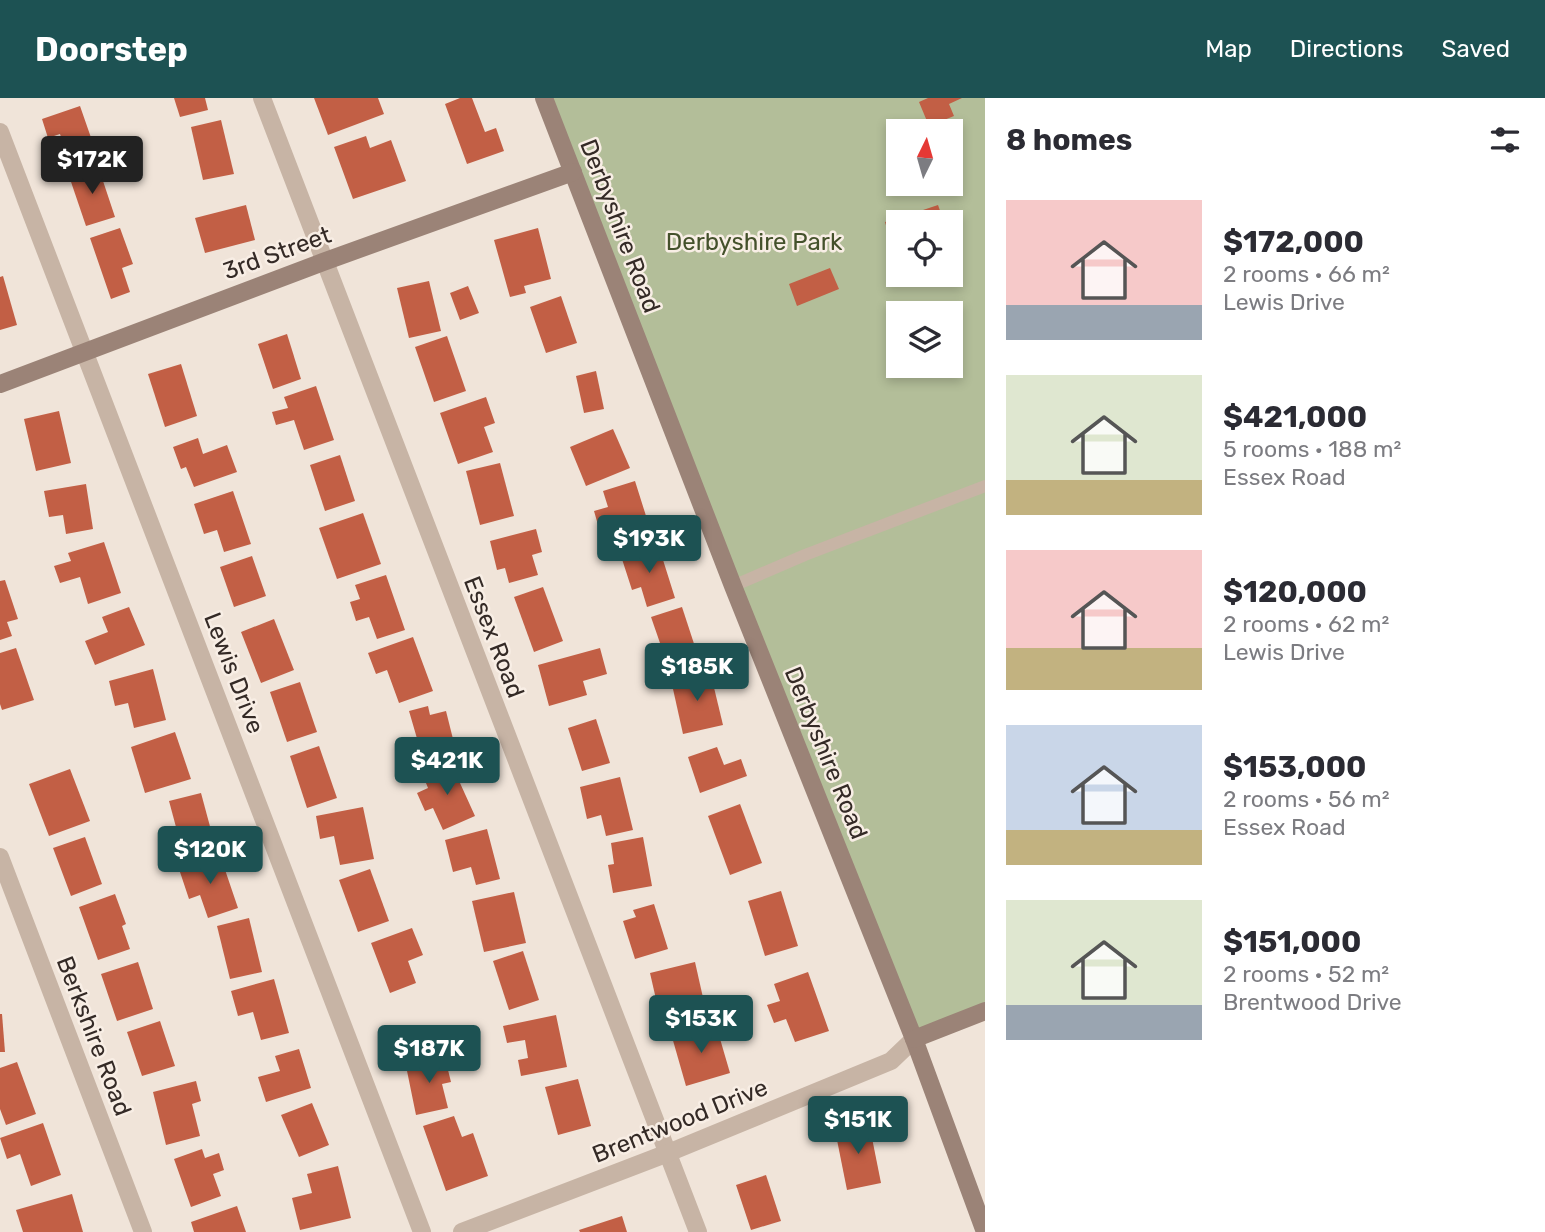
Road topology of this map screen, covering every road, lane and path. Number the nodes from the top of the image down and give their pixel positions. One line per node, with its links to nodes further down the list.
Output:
1 (262, 98): 5 (street, Essex Road)
2 (544, 98): 4 (street, Derbyshire Road)
3 (0, 132): 6 (street, Lewis Drive)
4 (573, 172): 5 (street, 3rd Street); 9 (street, Derbyshire Road)
5 (323, 262): 6 (street, 3rd Street); 13 (street, Essex Road)
6 (85, 351): 7 (street, 3rd Street); 15 (street, Lewis Drive)
7 (0, 384)
8 (985, 486): 9 (lane)
9 (733, 586): 12 (street, Derbyshire Road)
10 (0, 857): 14 (street, Berkshire Road)
11 (985, 1011): 12 (street, Brentwood Drive)
12 (914, 1039): 13 (street, Brentwood Drive); 18 (street, Derbyshire Road)
13 (668, 1153): 16 (street, Brentwood Drive); 17 (street, Essex Road)
14 (143, 1232)
15 (422, 1232)
16 (462, 1232)
17 (698, 1232)
18 (985, 1232)

